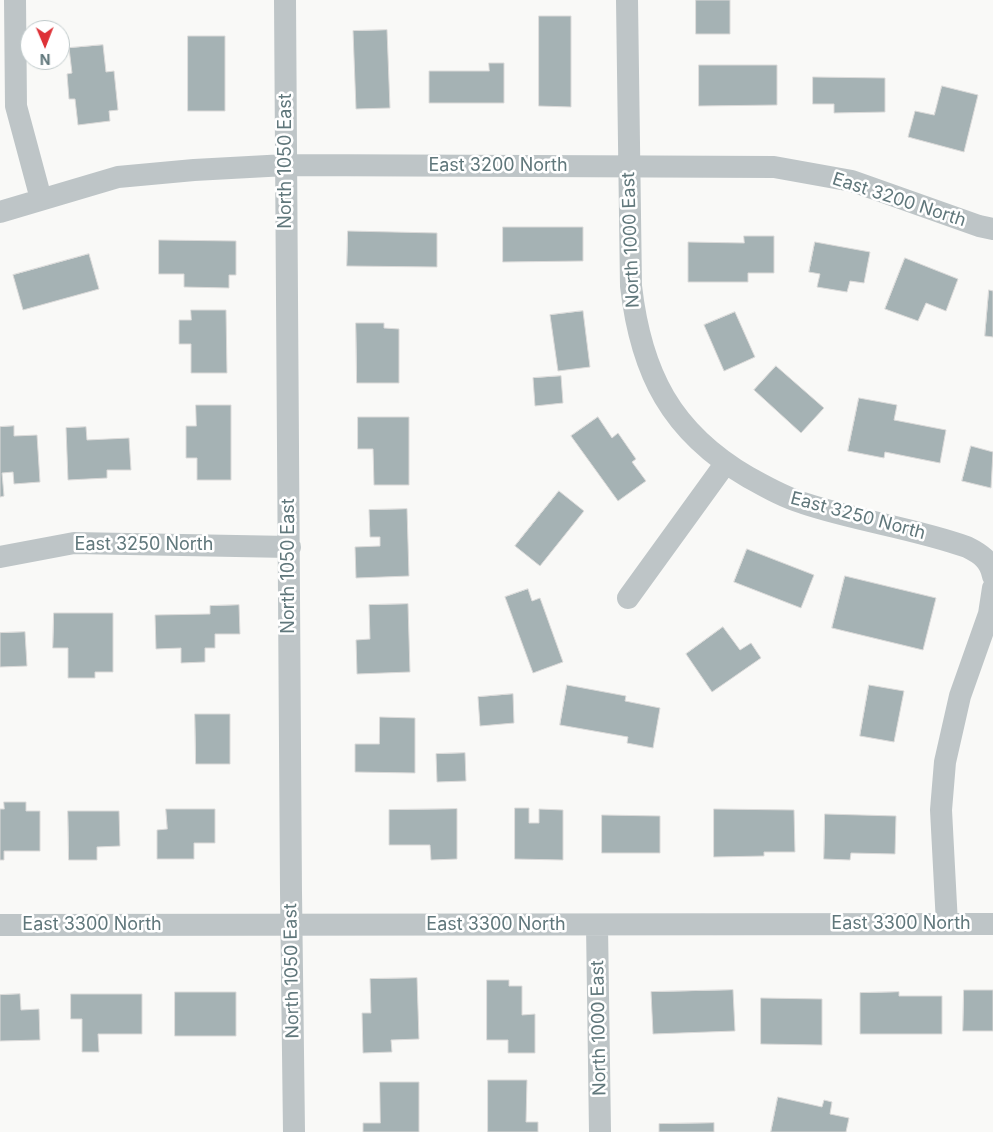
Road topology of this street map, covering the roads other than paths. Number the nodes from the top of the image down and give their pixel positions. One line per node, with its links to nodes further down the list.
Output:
1 (15, 0): 6 (street)
2 (285, 0): 4 (street, North 1050 East)
3 (627, 0): 5 (street, North 1000 East)
4 (286, 165): 5 (street, East 3200 North); 6 (street, East 3200 North); 10 (street, North 1050 East)
5 (628, 167): 8 (street, East 3200 North); 9 (street, North 1000 East)
6 (41, 199): 7 (street, East 3200 North)
7 (0, 212)
8 (993, 229)
9 (725, 464): 12 (street, East 3250 North); 14 (street)
10 (290, 547): 11 (street, East 3250 North); 15 (street, North 1050 East)
11 (0, 557)
12 (992, 570)
13 (993, 588): 16 (street)
14 (628, 598)
15 (292, 924): 18 (street, East 3300 North); 19 (street, East 3300 North); 20 (street, North 1050 East)
16 (947, 924): 17 (street, East 3300 North); 19 (street, East 3300 North)
17 (993, 924)
18 (0, 925)
19 (596, 925): 21 (street, North 1000 East)
20 (294, 1132)
21 (600, 1132)

